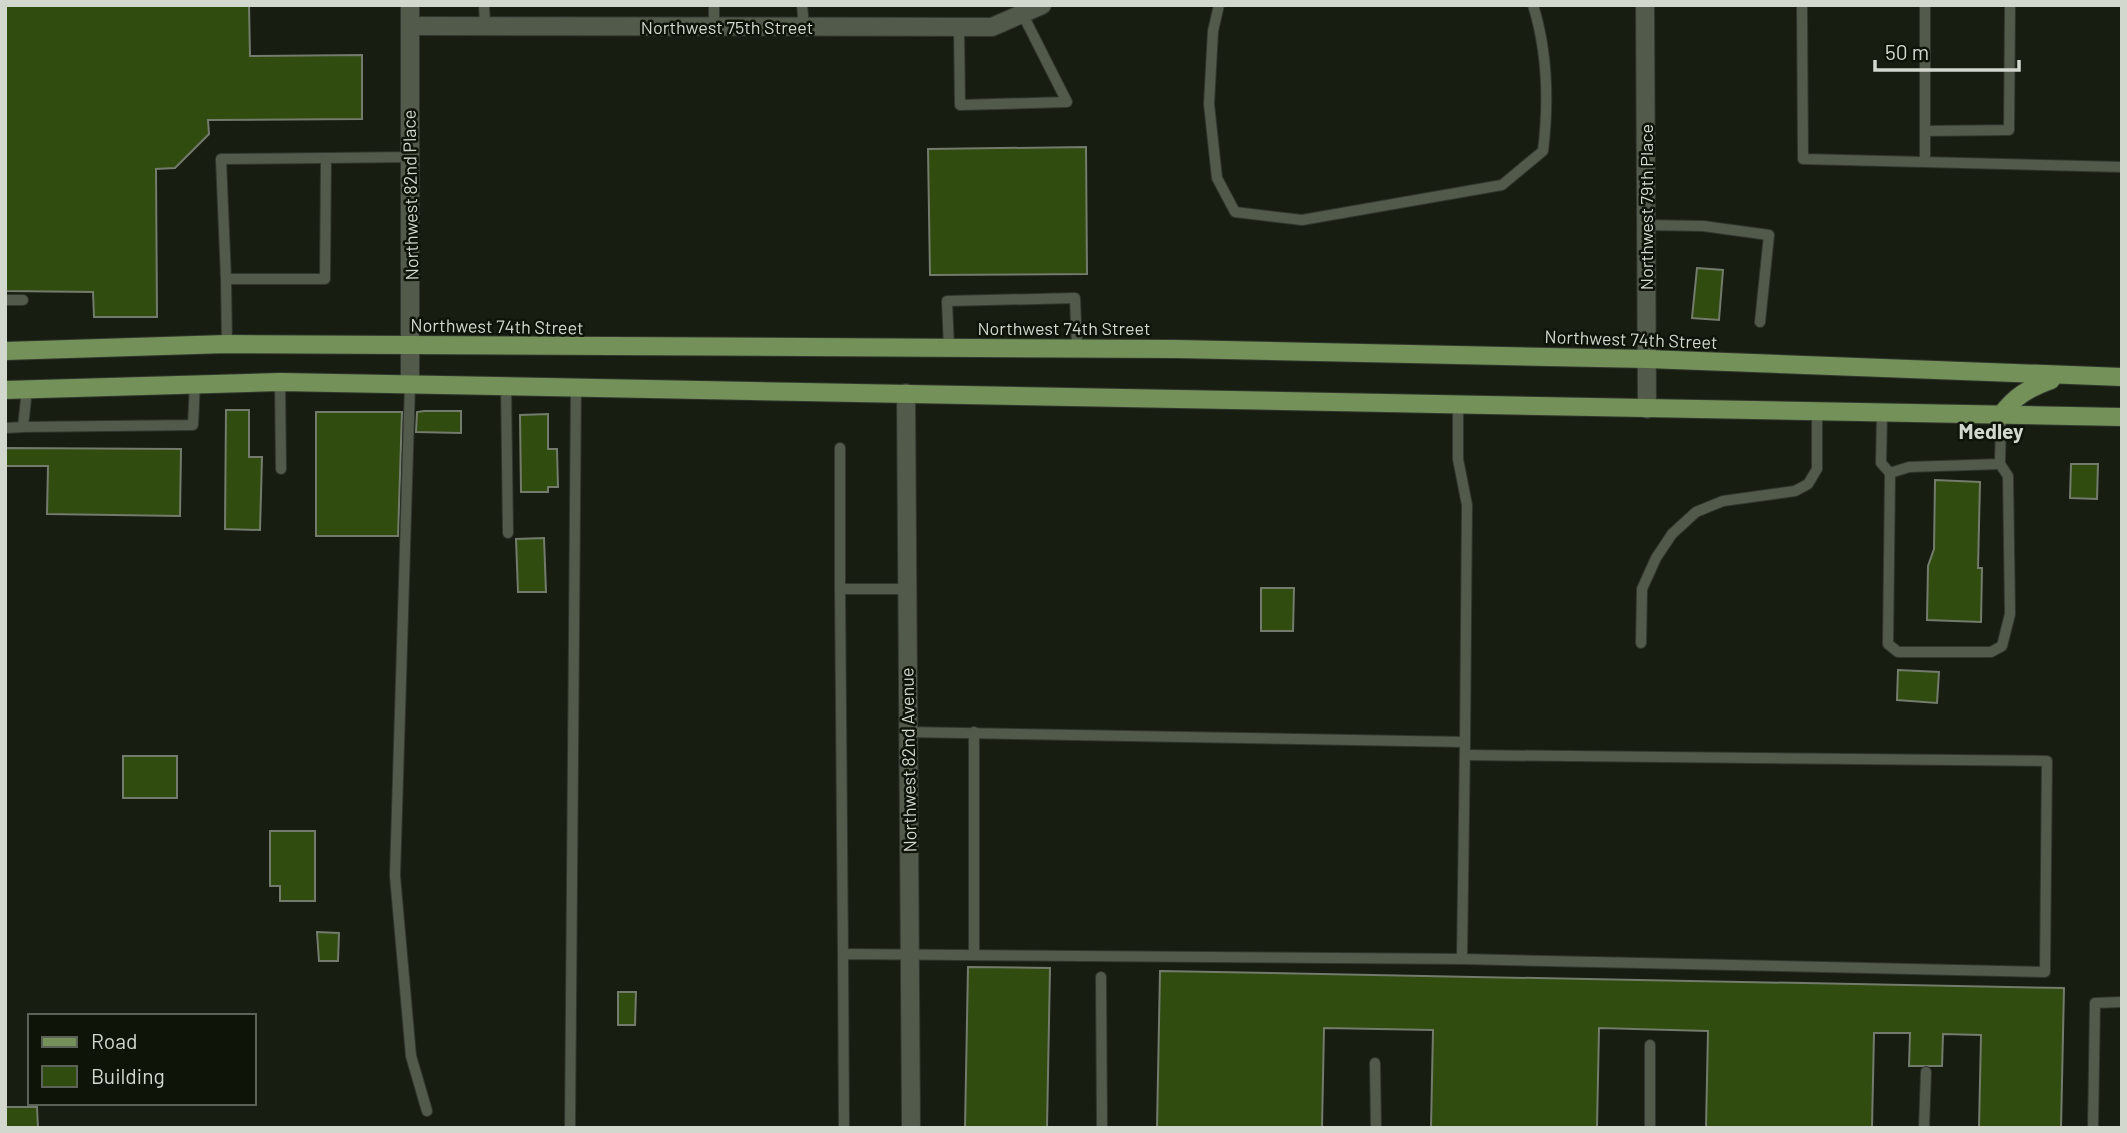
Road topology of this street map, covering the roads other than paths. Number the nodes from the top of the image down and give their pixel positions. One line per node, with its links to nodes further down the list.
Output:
1 (410, 5): 13 (street, Northwest 82nd Place)
2 (484, 5): 12 (lane)
3 (714, 5): 14 (lane)
4 (803, 5): 15 (lane)
5 (1219, 5): 6 (lane)
6 (1533, 5)
7 (1644, 5): 22 (street, Northwest 79th Place)
8 (1802, 5): 20 (lane)
9 (1925, 5): 17 (lane)
10 (2010, 5): 17 (lane)
11 (1035, 10): 16 (street, Northwest 75th Street); 16 (lane)
12 (485, 25): 13 (street, Northwest 75th Street); 14 (street, Northwest 75th Street)
13 (410, 26): 19 (street, Northwest 82nd Place)
14 (714, 27): 15 (street, Northwest 75th Street)
15 (804, 27): 16 (street, Northwest 75th Street)
16 (959, 27)
17 (1924, 131): 20 (lane)
18 (326, 158): 19 (lane); 23 (lane); 23 (lane)
19 (409, 158): 28 (street, Northwest 82nd Place)
20 (1925, 162): 21 (lane)
21 (2122, 167)
22 (1646, 225): 26 (lane); 32 (street, Northwest 79th Place)
23 (226, 279): 27 (lane)
24 (5, 300): 25 (lane)
25 (23, 300)
26 (1760, 322)
27 (227, 344): 28 (main road, Northwest 74th Street); 31 (main road, Northwest 74th Street)
28 (412, 346): 29 (main road, Northwest 74th Street); 37 (street, Northwest 82nd Place)
29 (948, 349): 30 (main road, Northwest 74th Street); 30 (lane)
30 (1077, 349): 32 (main road, Northwest 74th Street)
31 (5, 351)
32 (1647, 359): 33 (main road, Northwest 74th Street); 44 (street, Northwest 79th Place)
33 (2065, 376): 34 (main road, Northwest 74th Street); 47 (main road)
34 (2122, 377)
35 (195, 382): 36 (main road); 40 (main road); 49 (lane)
36 (280, 382): 37 (main road); 53 (lane)
37 (410, 384): 38 (main road); 72 (lane)
38 (506, 385): 39 (main road); 55 (lane)
39 (576, 386): 42 (main road); 73 (lane)
40 (27, 389): 41 (main road); 49 (lane)
41 (5, 390)
42 (906, 393): 43 (main road); 57 (street, Northwest 82nd Avenue)
43 (1458, 406): 44 (main road); 61 (lane)
44 (1647, 409): 45 (main road)
45 (1817, 412): 46 (main road); 58 (lane)
46 (1882, 413): 47 (main road); 54 (lane)
47 (2001, 415): 48 (main road); 52 (lane)
48 (2122, 417)
49 (23, 427): 50 (lane)
50 (5, 428)
51 (840, 448): 56 (lane)
52 (2000, 464): 54 (lane); 54 (lane)
53 (281, 469)
54 (1890, 472)
55 (508, 533)
56 (840, 589): 57 (lane); 63 (lane)
57 (906, 589): 59 (street, Northwest 82nd Avenue)
58 (1641, 643)
59 (908, 732): 60 (lane); 64 (street, Northwest 82nd Avenue)
60 (974, 732): 61 (lane); 65 (lane)
61 (1465, 742): 62 (lane)
62 (1465, 755): 66 (lane); 66 (lane)
63 (843, 954): 64 (lane); 74 (lane)
64 (910, 954): 65 (lane); 75 (street, Northwest 82nd Avenue)
65 (974, 954): 66 (lane)
66 (1462, 959)
67 (1101, 977): 76 (lane)
68 (2122, 1002): 80 (lane)
69 (1650, 1045): 78 (lane)
70 (1375, 1063): 77 (lane)
71 (1926, 1072): 79 (lane)
72 (427, 1111)
73 (570, 1128)
74 (844, 1128)
75 (911, 1128)
76 (1101, 1128)
77 (1376, 1128)
78 (1650, 1128)
79 (1924, 1128)
80 (2093, 1128)

